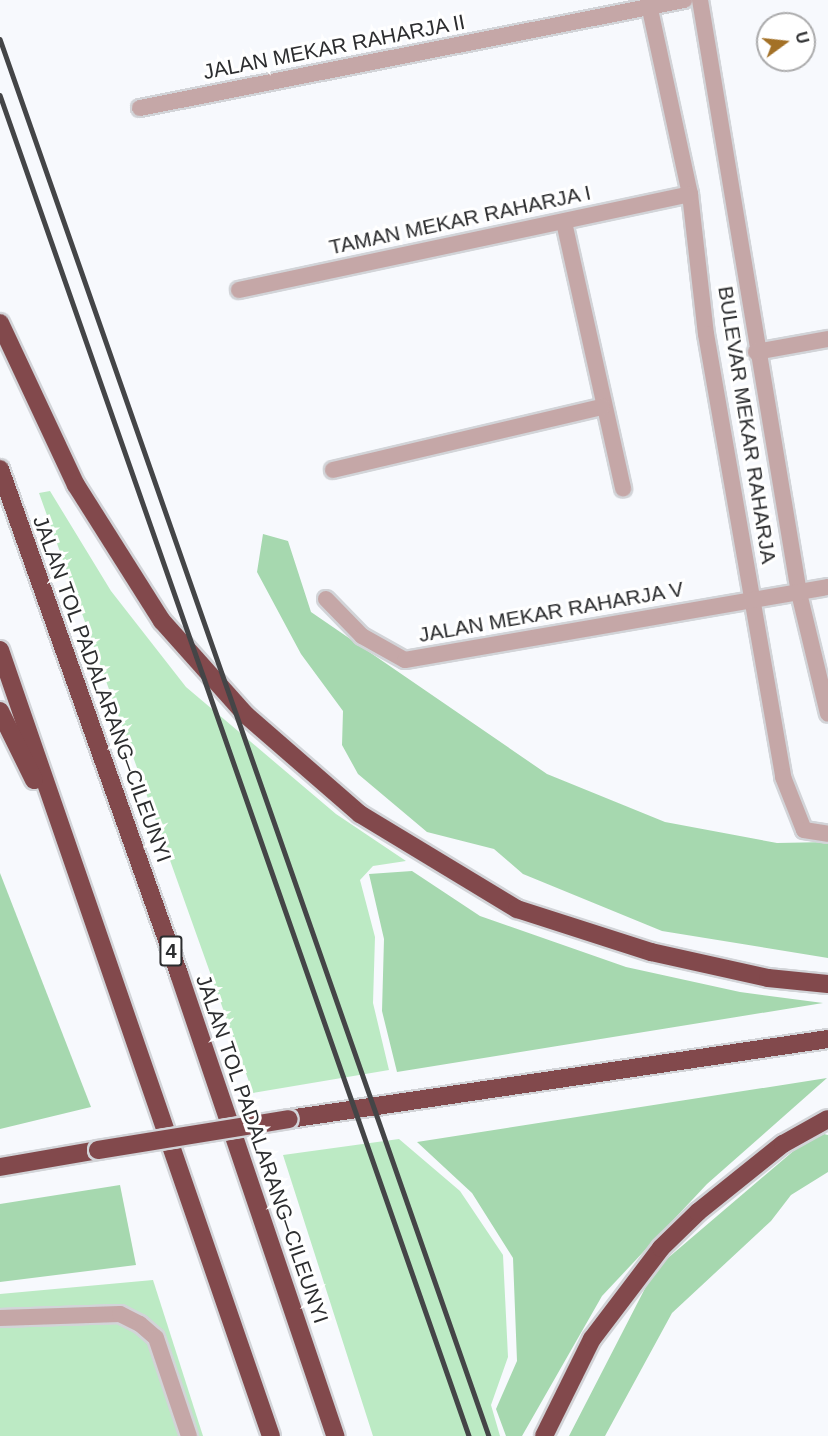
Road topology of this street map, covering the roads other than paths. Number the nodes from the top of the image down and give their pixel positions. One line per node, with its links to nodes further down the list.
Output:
1 (684, 0): 3 (street, JALAN MEKAR RAHARJA II)
2 (700, 0): 10 (street, BULEVAR MEKAR RAHARJA)
3 (649, 4): 4 (street, JALAN MEKAR RAHARJA II); 5 (street, BULEVAR MEKAR RAHARJA)
4 (140, 108)
5 (690, 194): 6 (street, TAMAN MEKAR RAHARJA I); 18 (street, BULEVAR MEKAR RAHARJA)
6 (564, 222): 7 (street, TAMAN MEKAR RAHARJA I); 11 (street)
7 (239, 290)
8 (0, 323): 24 (highway)
9 (828, 339): 10 (street)
10 (756, 352): 16 (street, BULEVAR MEKAR RAHARJA)
11 (602, 406): 13 (street); 14 (street)
12 (0, 469): 31 (highway, JALAN TOL PADALARANG–CILEUNYI / 4)
13 (333, 470)
14 (623, 489)
15 (828, 587): 16 (street, JALAN MEKAR RAHARJA V)
16 (799, 593): 18 (street, JALAN MEKAR RAHARJA V); 21 (street, BULEVAR MEKAR RAHARJA)
17 (326, 599): 18 (street, JALAN MEKAR RAHARJA V)
18 (753, 601): 22 (street, BULEVAR MEKAR RAHARJA)
19 (0, 650): 23 (highway)
20 (0, 711): 23 (highway)
21 (828, 714)
22 (828, 834)
23 (65, 843): 30 (highway)
24 (828, 984)
25 (828, 1039): 27 (highway, bridge)
26 (828, 1119): 32 (highway)
27 (0, 1167)
28 (0, 1318): 29 (street)
29 (189, 1436)
30 (271, 1436)
31 (335, 1436)
32 (543, 1436)

